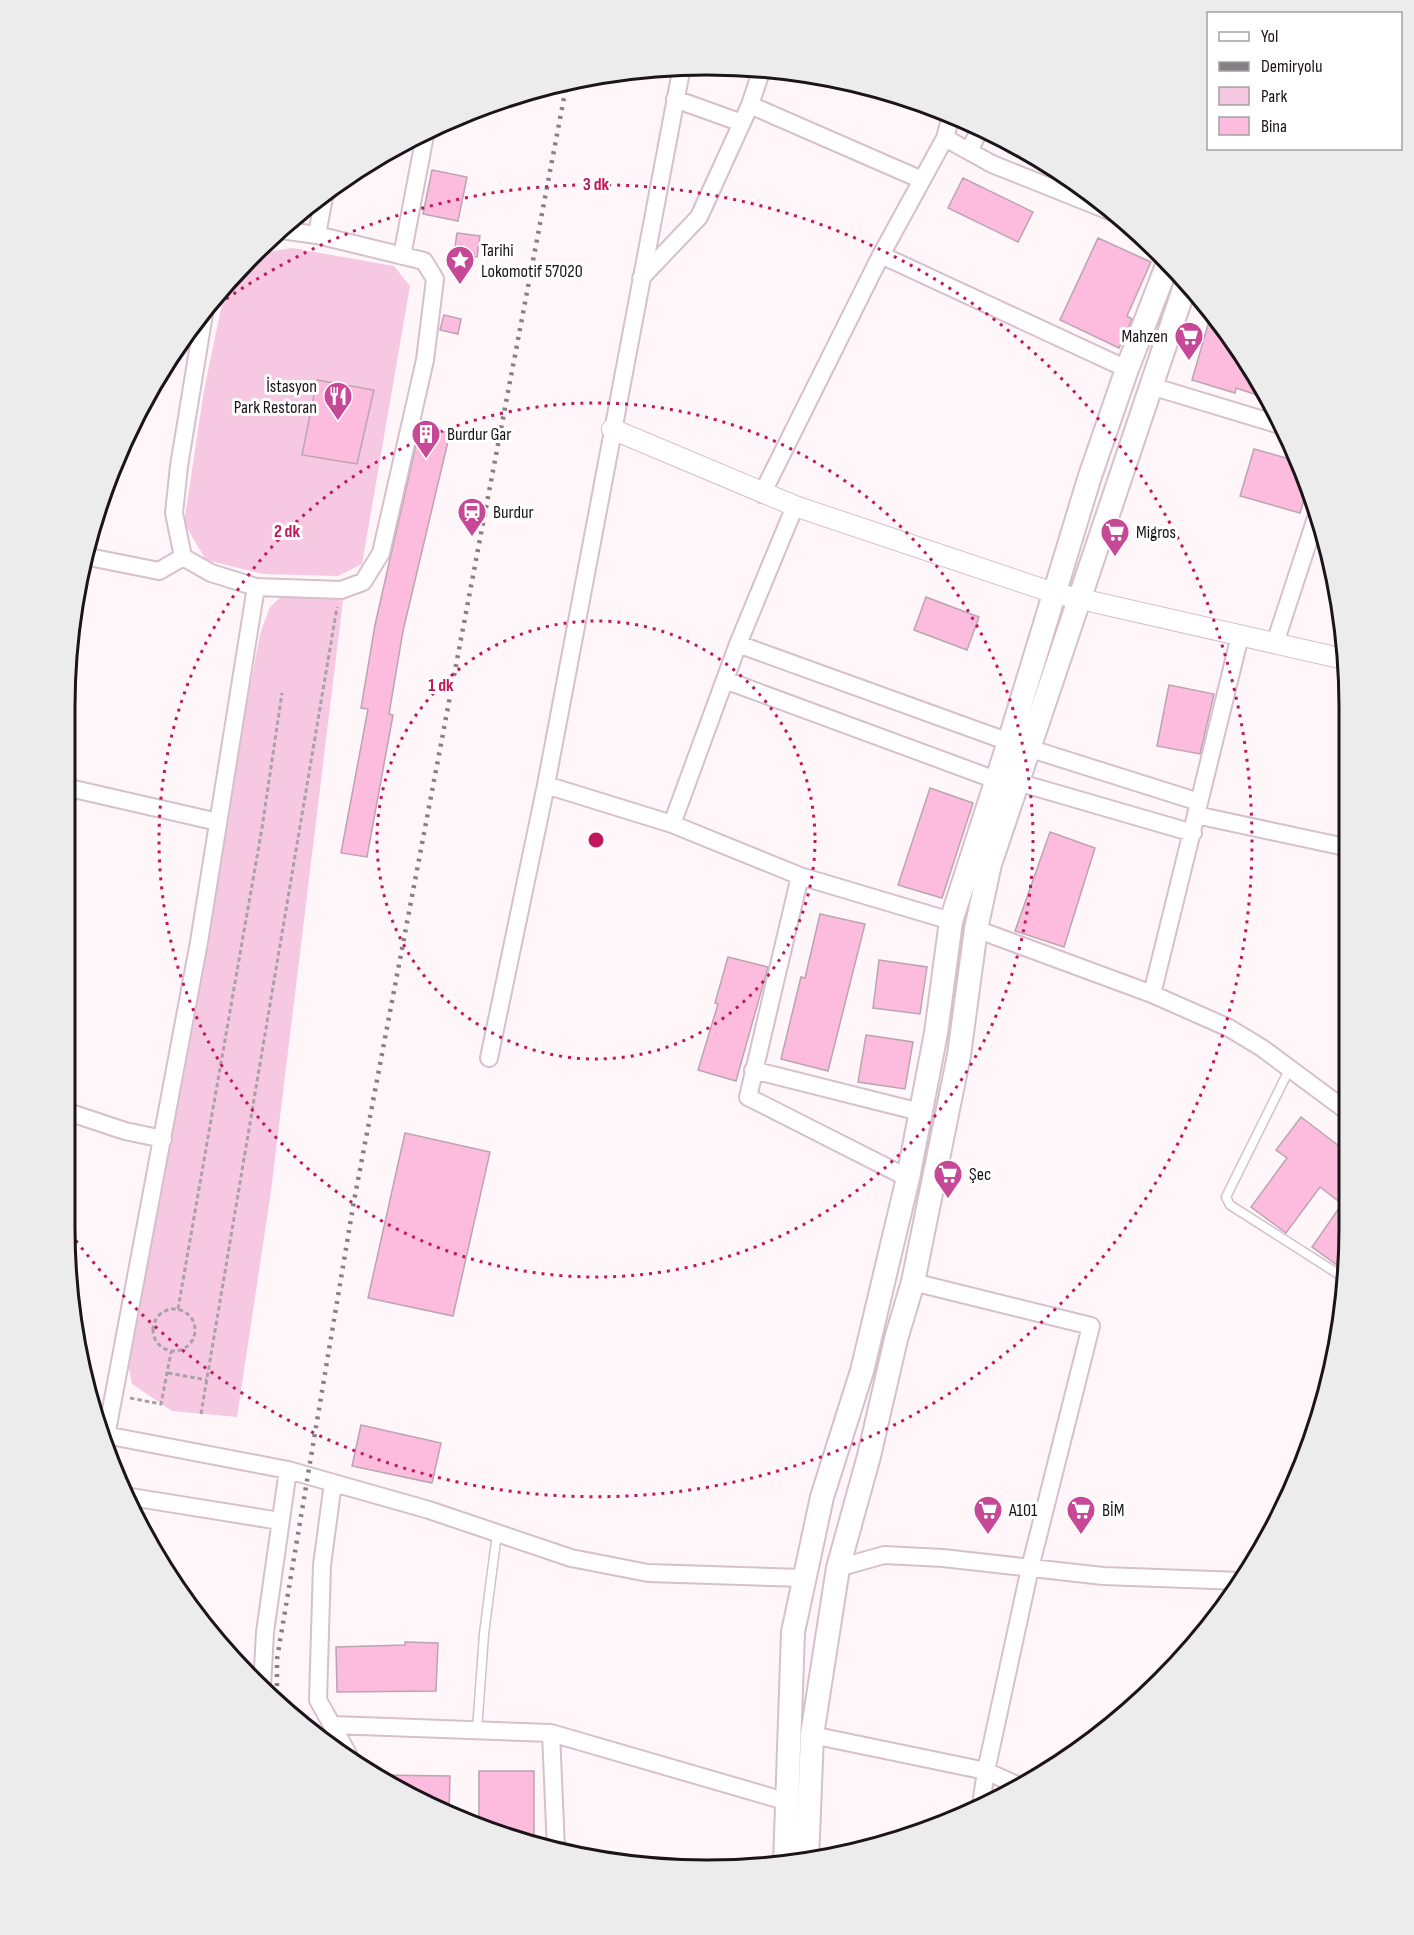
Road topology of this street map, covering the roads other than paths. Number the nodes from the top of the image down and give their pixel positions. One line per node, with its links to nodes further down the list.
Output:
1 (680, 76): 3 (street)
2 (759, 77): 4 (street)
3 (675, 99): 5 (street); 19 (street)
4 (750, 105): 5 (street); 11 (street)
5 (742, 123): 19 (street)
6 (949, 123): 8 (street)
7 (977, 135): 10 (street)
8 (945, 138): 10 (street); 11 (street)
9 (424, 142): 17 (street)
10 (969, 151): 12 (street)
11 (922, 180): 16 (street)
12 (1085, 201)
13 (322, 206): 15 (street)
14 (291, 231): 15 (street)
15 (317, 235): 17 (street)
16 (881, 255): 22 (street); 26 (street)
17 (402, 256): 31 (street)
18 (1165, 271): 22 (main road)
19 (641, 279): 25 (street)
20 (1183, 291): 23 (main road)
21 (200, 331): 29 (street)
22 (1126, 369): 32 (main road)
23 (1151, 386): 24 (street); 33 (main road)
24 (1271, 422)
25 (612, 429): 26 (street); 41 (street)
26 (762, 494): 27 (street)
27 (795, 506): 32 (street); 36 (street)
28 (1313, 529): 35 (street)
29 (183, 557): 30 (street); 31 (street)
30 (93, 558)
31 (256, 587): 44 (street)
32 (1054, 594): 33 (street); 39 (main road)
33 (1078, 600): 34 (street); 39 (main road)
34 (1240, 636): 35 (street); 43 (street)
35 (1275, 643): 37 (street)
36 (738, 644): 38 (street); 39 (street)
37 (1337, 657)
38 (725, 680): 40 (street); 45 (street)
39 (1019, 745): 40 (main road); 43 (street)
40 (1007, 781): 46 (street); 49 (main road); 50 (main road)
41 (546, 785): 45 (street); 52 (street)
42 (75, 790): 44 (street)
43 (1197, 809): 46 (street); 47 (street)
44 (218, 822): 58 (street)
45 (672, 824): 48 (street)
46 (1193, 833): 51 (street)
47 (1339, 845)
48 (800, 876): 49 (street); 54 (street)
49 (951, 921): 56 (main road)
50 (976, 929): 51 (street); 61 (main road)
51 (1152, 994): 53 (street)
52 (489, 1058)
53 (1290, 1068): 55 (street); 60 (lane)
54 (753, 1070): 56 (street); 59 (street)
55 (1339, 1105)
56 (920, 1112): 59 (main road)
57 (75, 1115): 58 (street)
58 (163, 1139): 62 (street)
59 (908, 1178): 71 (main road)
60 (1338, 1273)
61 (914, 1282): 69 (main road); 70 (street)
62 (107, 1425)
63 (112, 1439): 64 (street)
64 (288, 1470): 65 (street); 67 (street)
65 (333, 1483): 68 (street); 74 (street)
66 (135, 1498): 67 (street)
67 (280, 1521): 73 (street)
68 (497, 1533): 71 (street); 75 (lane)
69 (838, 1568): 70 (street); 71 (main road); 77 (main road)
70 (1030, 1568): 72 (street); 79 (street)
71 (803, 1578): 82 (main road)
72 (1231, 1581)
73 (263, 1677)
74 (333, 1725): 75 (street); 78 (street)
75 (477, 1730): 76 (street)
76 (551, 1733): 82 (street); 83 (street)
77 (812, 1735): 79 (street); 84 (main road)
78 (343, 1744)
79 (986, 1771): 80 (street); 81 (street)
80 (1010, 1782)
81 (982, 1797)
82 (785, 1801): 85 (main road)
83 (556, 1841)
84 (807, 1852)
85 (785, 1855)

